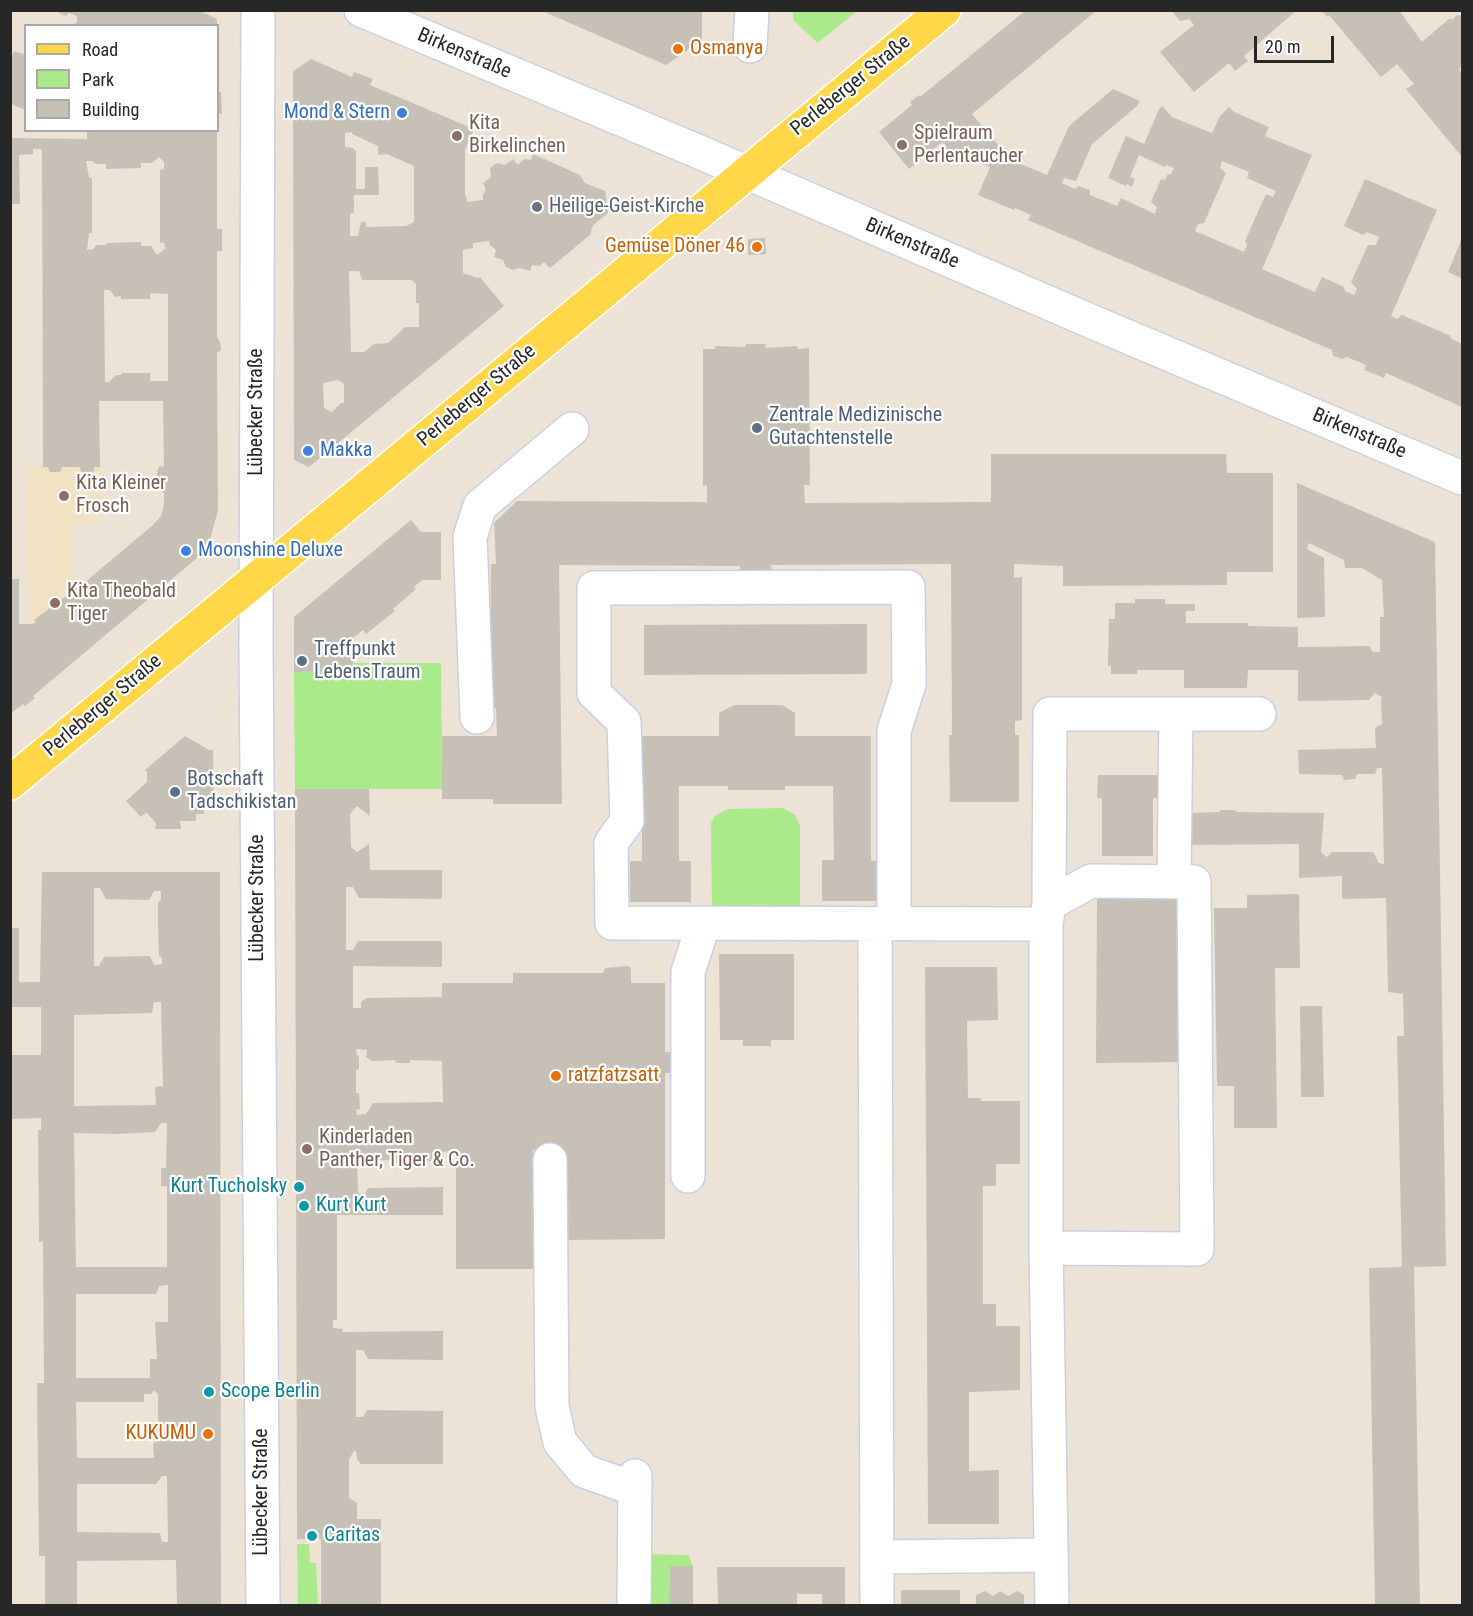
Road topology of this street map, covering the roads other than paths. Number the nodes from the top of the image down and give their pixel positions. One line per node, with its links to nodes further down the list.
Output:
1 (258, 10): 9 (street, Lübecker Straße)
2 (361, 10): 6 (street, Birkenstraße)
3 (752, 10): 5 (street)
4 (944, 10): 6 (main road, Perleberger Straße)
5 (750, 46)
6 (747, 173): 8 (street, Birkenstraße); 9 (main road, Perleberger Straße)
7 (572, 429): 12 (street)
8 (1462, 477)
9 (257, 578): 13 (main road, Perleberger Straße); 23 (street, Lübecker Straße)
10 (1176, 714): 11 (street); 14 (street); 15 (street)
11 (1259, 714)
12 (477, 717)
13 (10, 783)
14 (1174, 882): 15 (street); 20 (street)
15 (1047, 914): 17 (street); 20 (street)
16 (704, 923): 17 (street); 17 (street); 19 (street)
17 (884, 924): 22 (street)
18 (550, 1160): 24 (street)
19 (688, 1176)
20 (1046, 1248): 21 (street)
21 (1051, 1555): 22 (street); 26 (street)
22 (877, 1557): 25 (street)
23 (262, 1605)
24 (634, 1605)
25 (877, 1605)
26 (1052, 1605)

